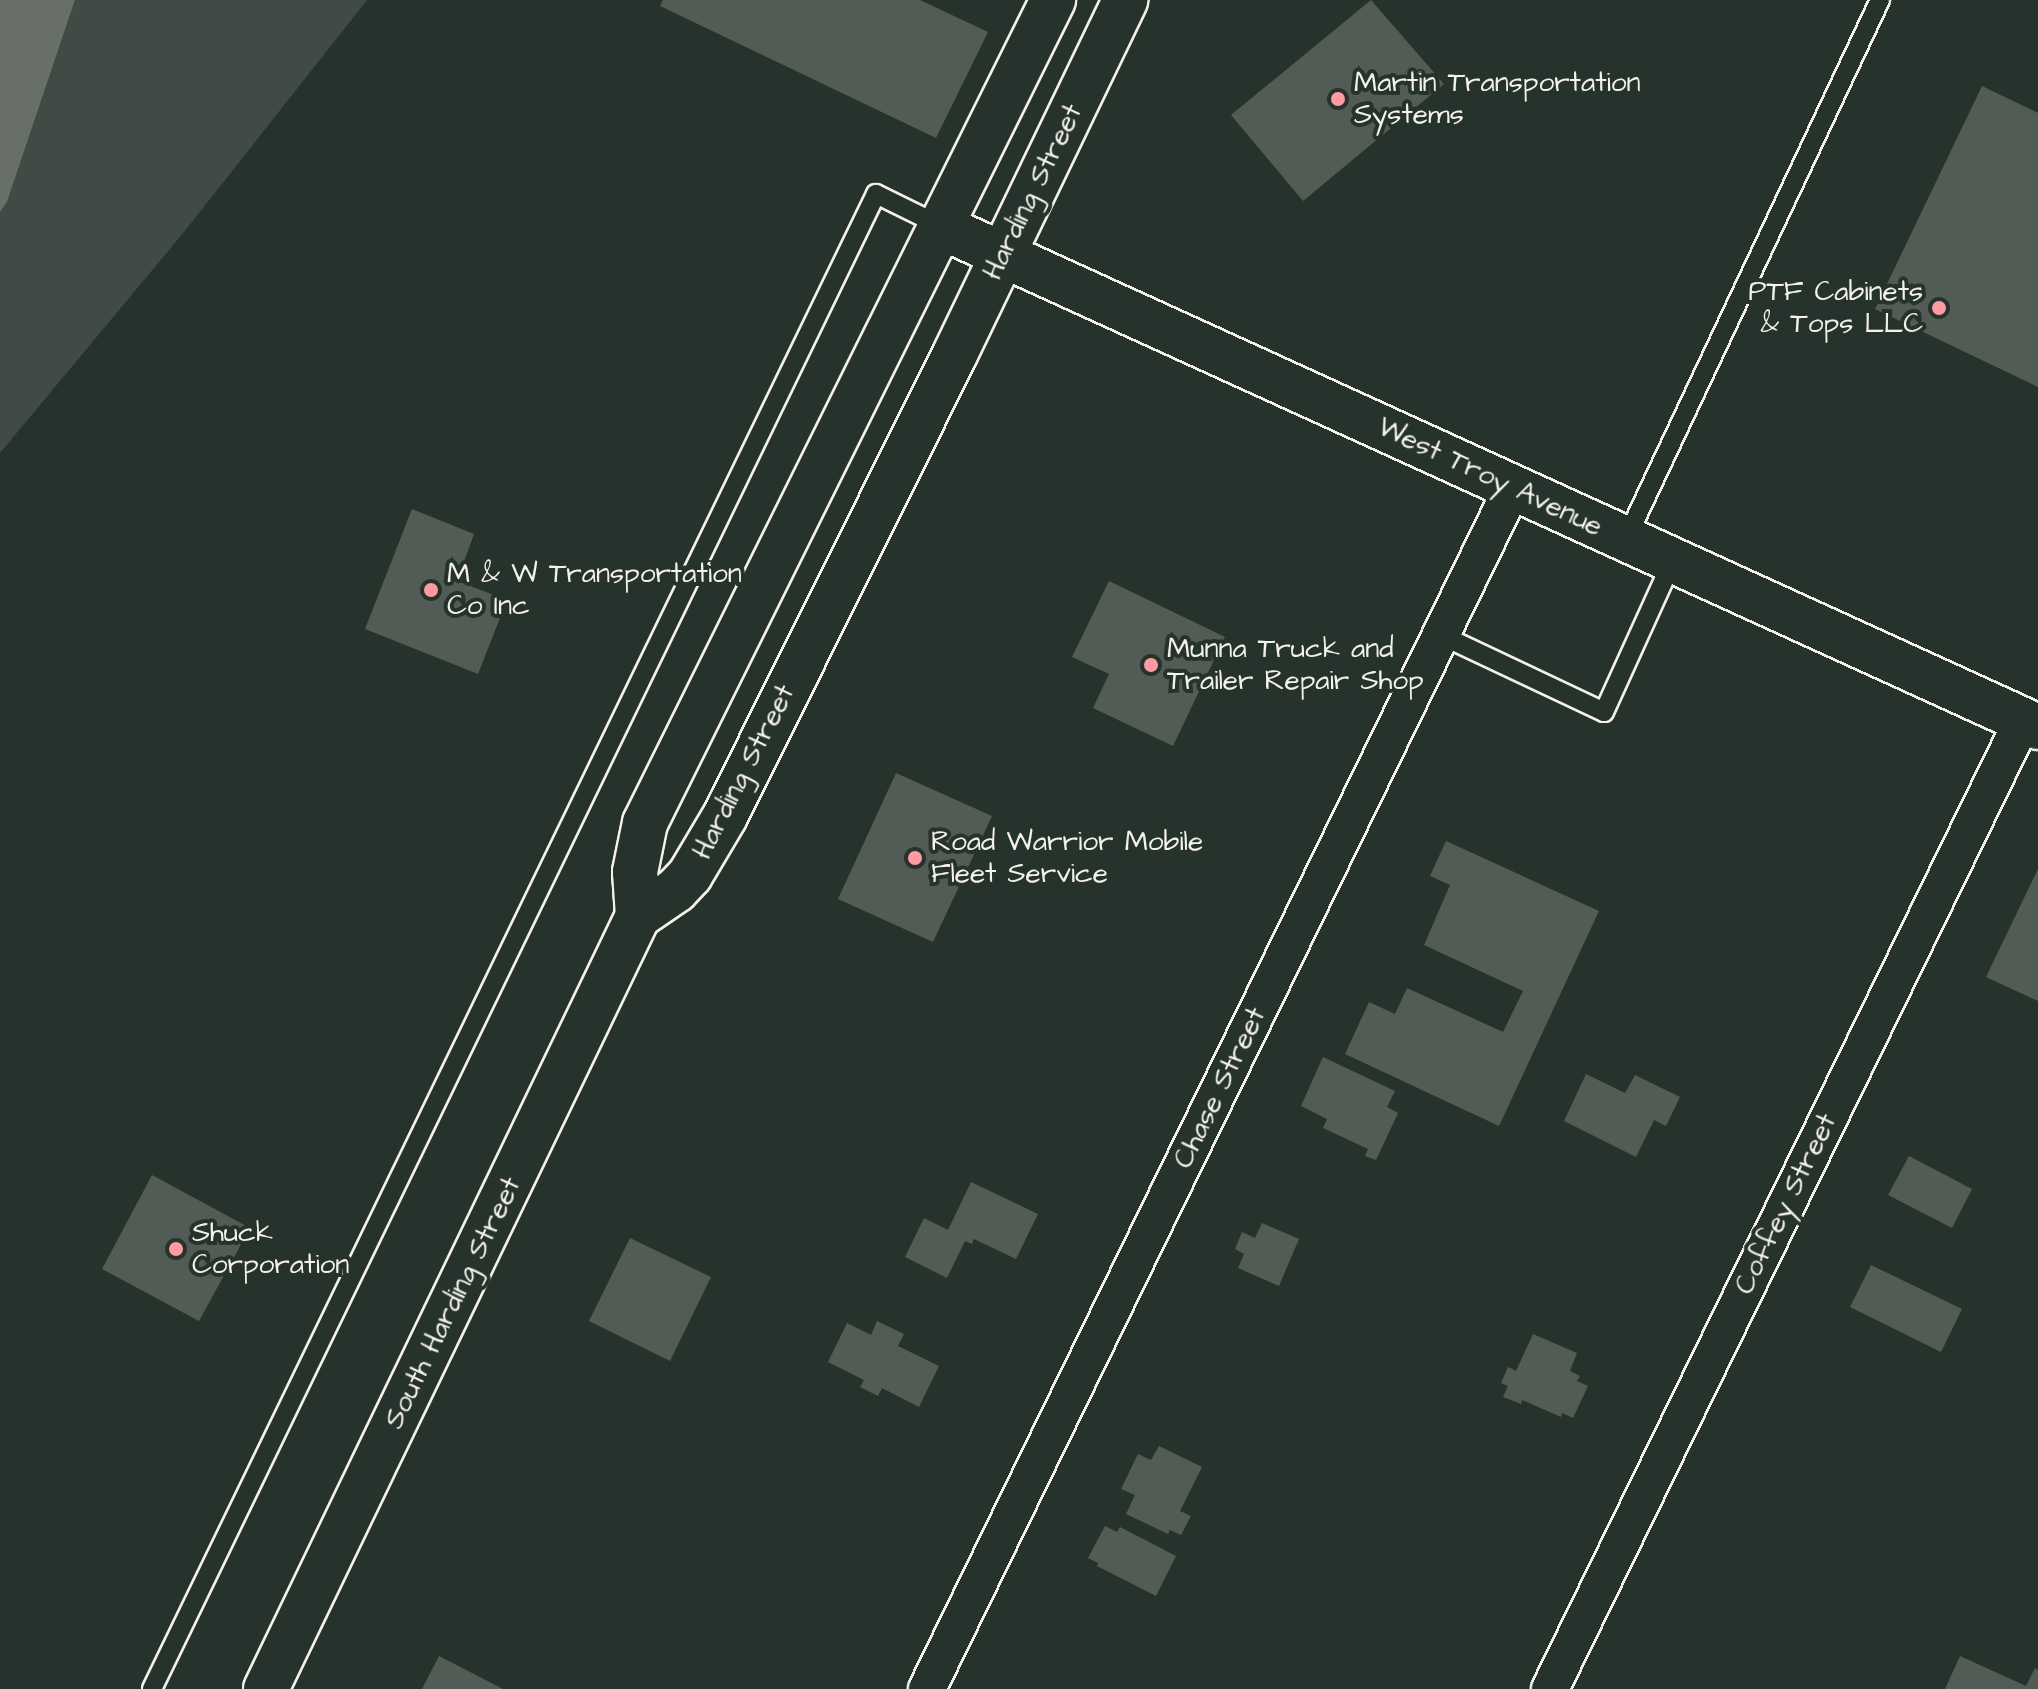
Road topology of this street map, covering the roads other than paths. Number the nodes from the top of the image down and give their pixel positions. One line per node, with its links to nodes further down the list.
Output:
1 (1053, 0): 4 (main road)
2 (1125, 0): 5 (main road, Harding Street)
3 (1880, 0): 7 (lane)
4 (942, 227): 5 (main road, West Troy Avenue); 11 (main road); 12 (lane)
5 (1003, 255): 6 (main road, West Troy Avenue); 11 (main road, Harding Street)
6 (1513, 487): 7 (main road, West Troy Avenue); 9 (street, Chase Street)
7 (1626, 539): 8 (main road, West Troy Avenue)
8 (1673, 560): 9 (lane); 10 (main road, West Troy Avenue)
9 (1441, 635): 14 (street, Chase Street)
10 (2031, 723): 15 (street, Coffey Street)
11 (638, 916): 13 (main road, South Harding Street)
12 (152, 1689)
13 (266, 1689)
14 (927, 1689)
15 (1550, 1689)

